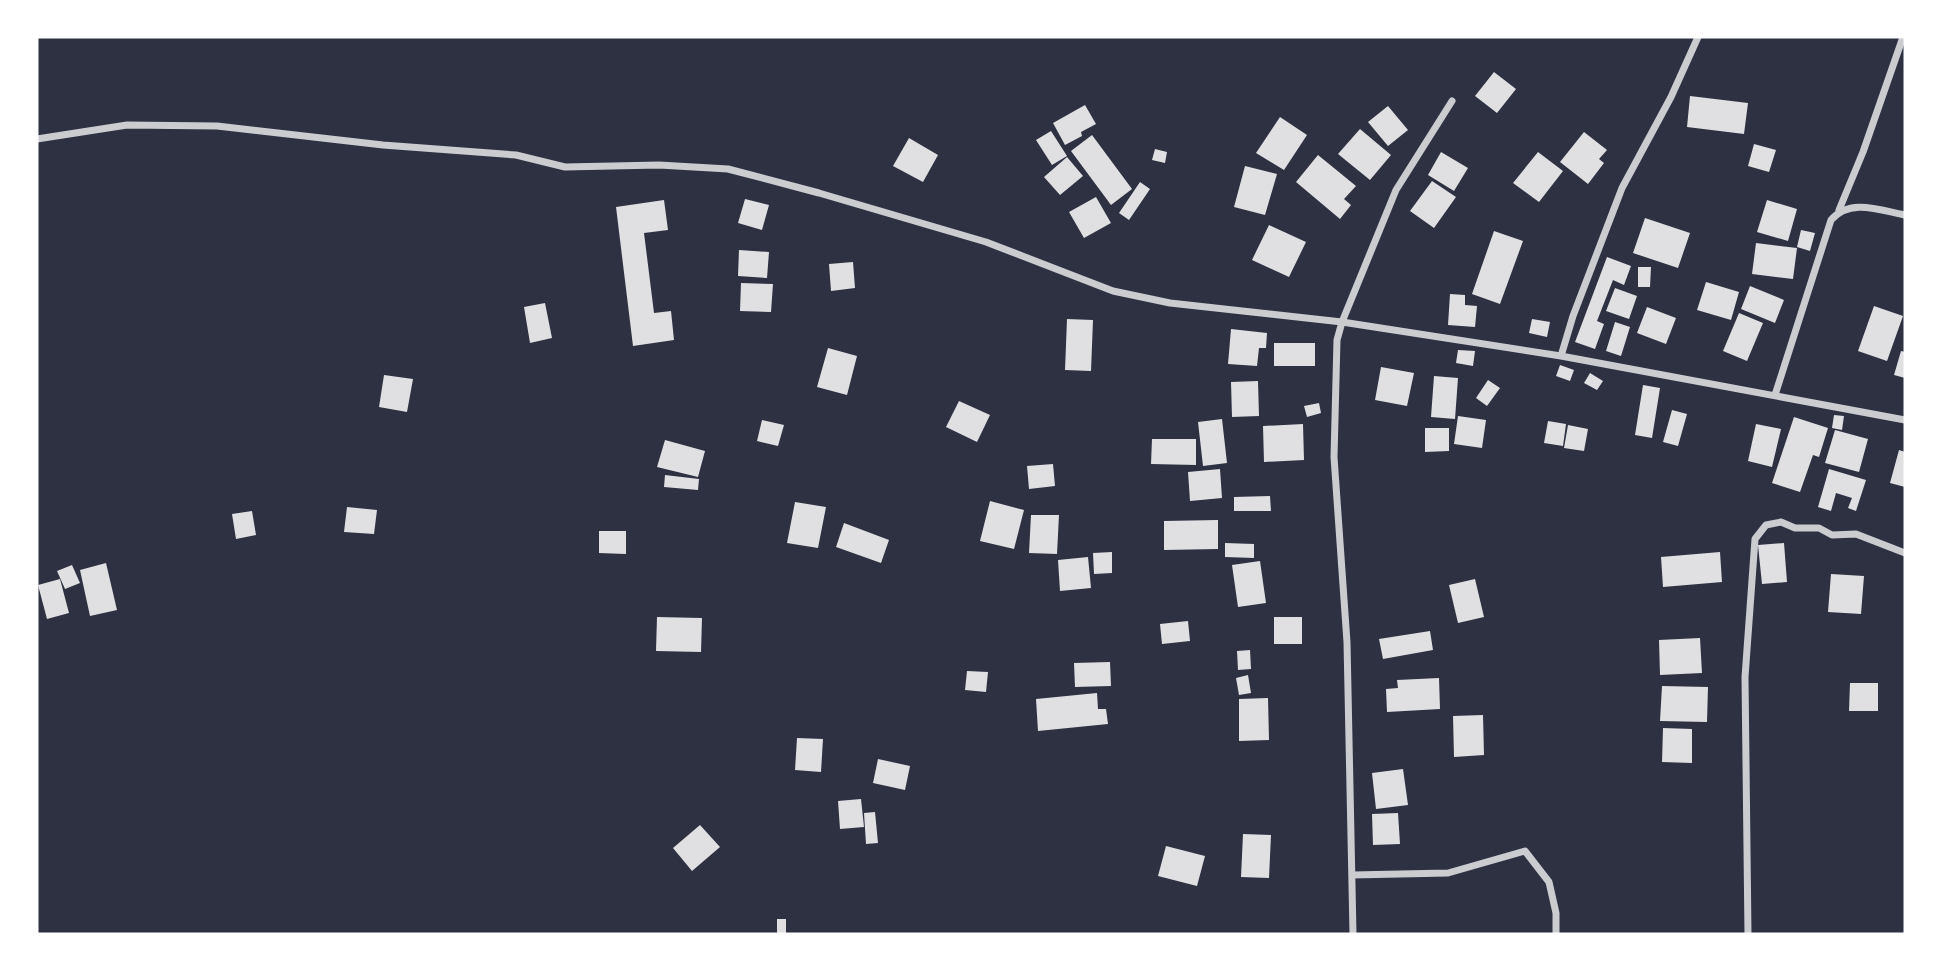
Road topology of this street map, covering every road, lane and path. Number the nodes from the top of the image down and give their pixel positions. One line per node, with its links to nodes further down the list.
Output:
1 (1698, 37): 8 (street)
2 (1903, 37): 5 (street)
3 (1452, 101): 7 (street)
4 (37, 139): 7 (street)
5 (1839, 210): 6 (street); 9 (street)
6 (1905, 215)
7 (1342, 322): 8 (street); 12 (street)
8 (1561, 356): 9 (street)
9 (1775, 396): 10 (street)
10 (1905, 420)
11 (1905, 553): 15 (street)
12 (1352, 875): 13 (street); 14 (street)
13 (1353, 934)
14 (1556, 934)
15 (1748, 934)

